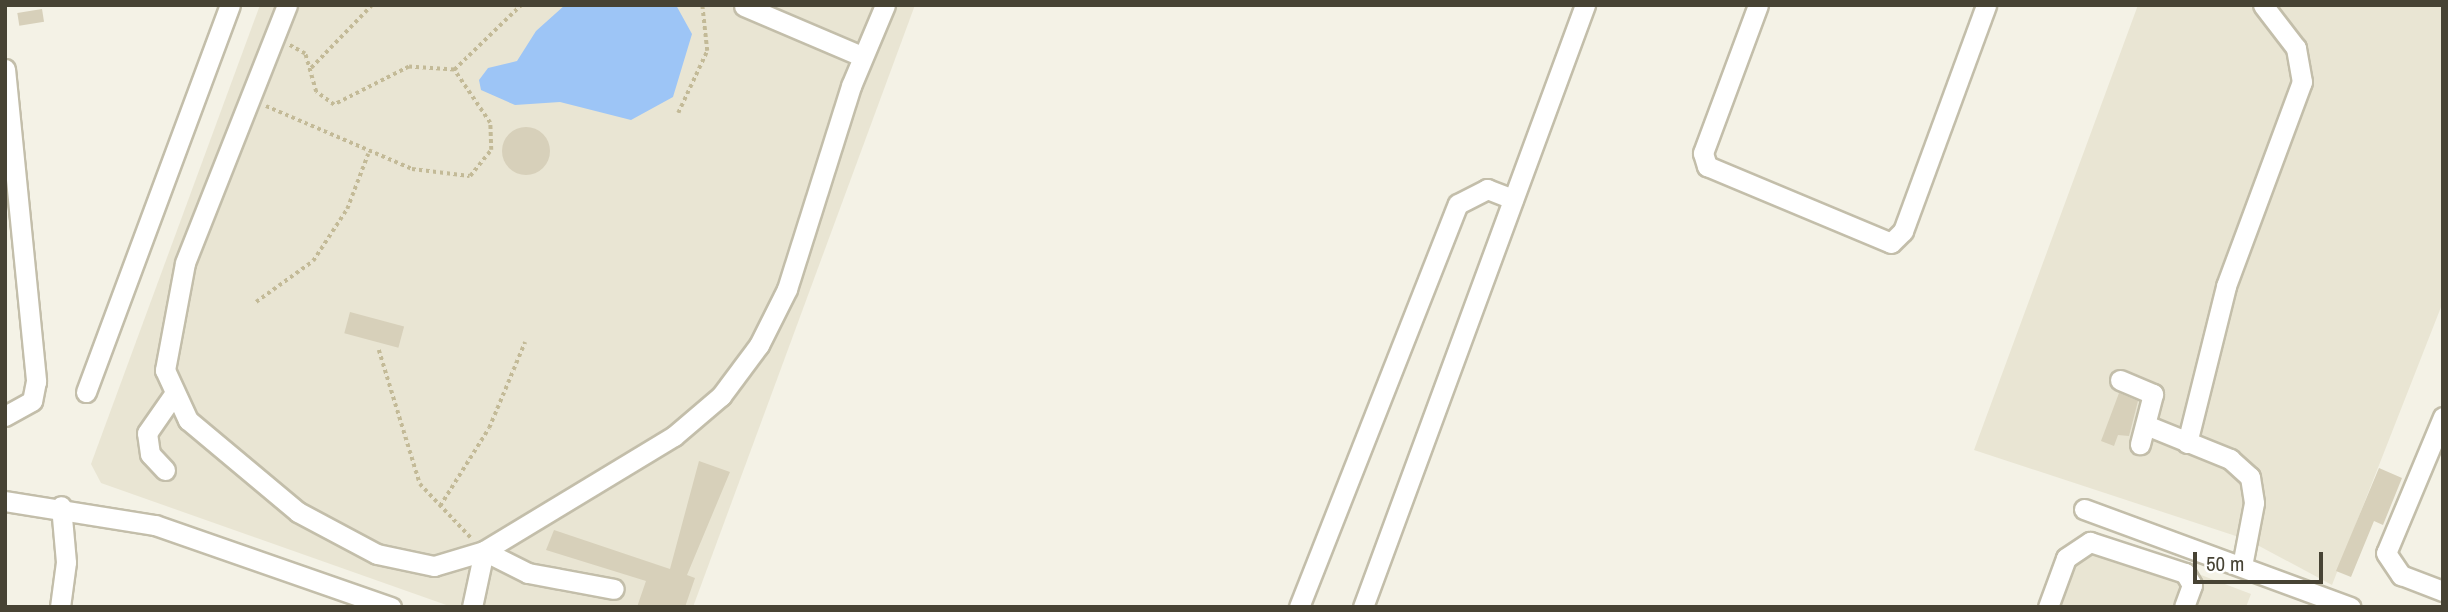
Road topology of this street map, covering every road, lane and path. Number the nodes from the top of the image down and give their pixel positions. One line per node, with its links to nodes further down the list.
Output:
1 (230, 5): 25 (street)
2 (287, 5): 12 (street)
3 (372, 5): 14 (path)
4 (521, 5): 16 (path)
5 (702, 5): 18 (path)
6 (885, 5): 13 (street)
7 (1584, 5): 20 (street)
8 (1758, 5): 9 (street)
9 (1986, 5)
10 (2263, 5): 29 (street)
11 (744, 6): 13 (street)
12 (274, 39): 14 (path); 17 (street)
13 (861, 56): 36 (street)
14 (311, 68): 16 (path)
15 (5, 69): 27 (street)
16 (454, 70): 19 (path)
17 (252, 97): 19 (path); 26 (street)
18 (678, 113)
19 (368, 154): 21 (path)
20 (1513, 199): 44 (street); 45 (street)
21 (256, 302)
22 (524, 342): 33 (path)
23 (379, 350): 33 (path)
24 (2120, 380): 29 (street)
25 (86, 392)
26 (173, 397): 30 (street); 36 (street)
27 (5, 416)
28 (2443, 417): 40 (street)
29 (2187, 443): 38 (street)
30 (165, 470)
31 (5, 501): 32 (street)
32 (61, 506): 41 (street); 42 (street)
33 (440, 506): 36 (path)
34 (2084, 509): 35 (street)
35 (2171, 540): 37 (street); 38 (street)
36 (484, 551): 39 (street); 43 (street)
37 (2162, 564): 46 (street); 47 (street)
38 (2242, 566): 48 (street)
39 (614, 589)
40 (2443, 591)
41 (60, 607)
42 (391, 607)
43 (472, 607)
44 (1299, 607)
45 (1363, 607)
46 (2048, 607)
47 (2184, 607)
48 (2351, 607)

